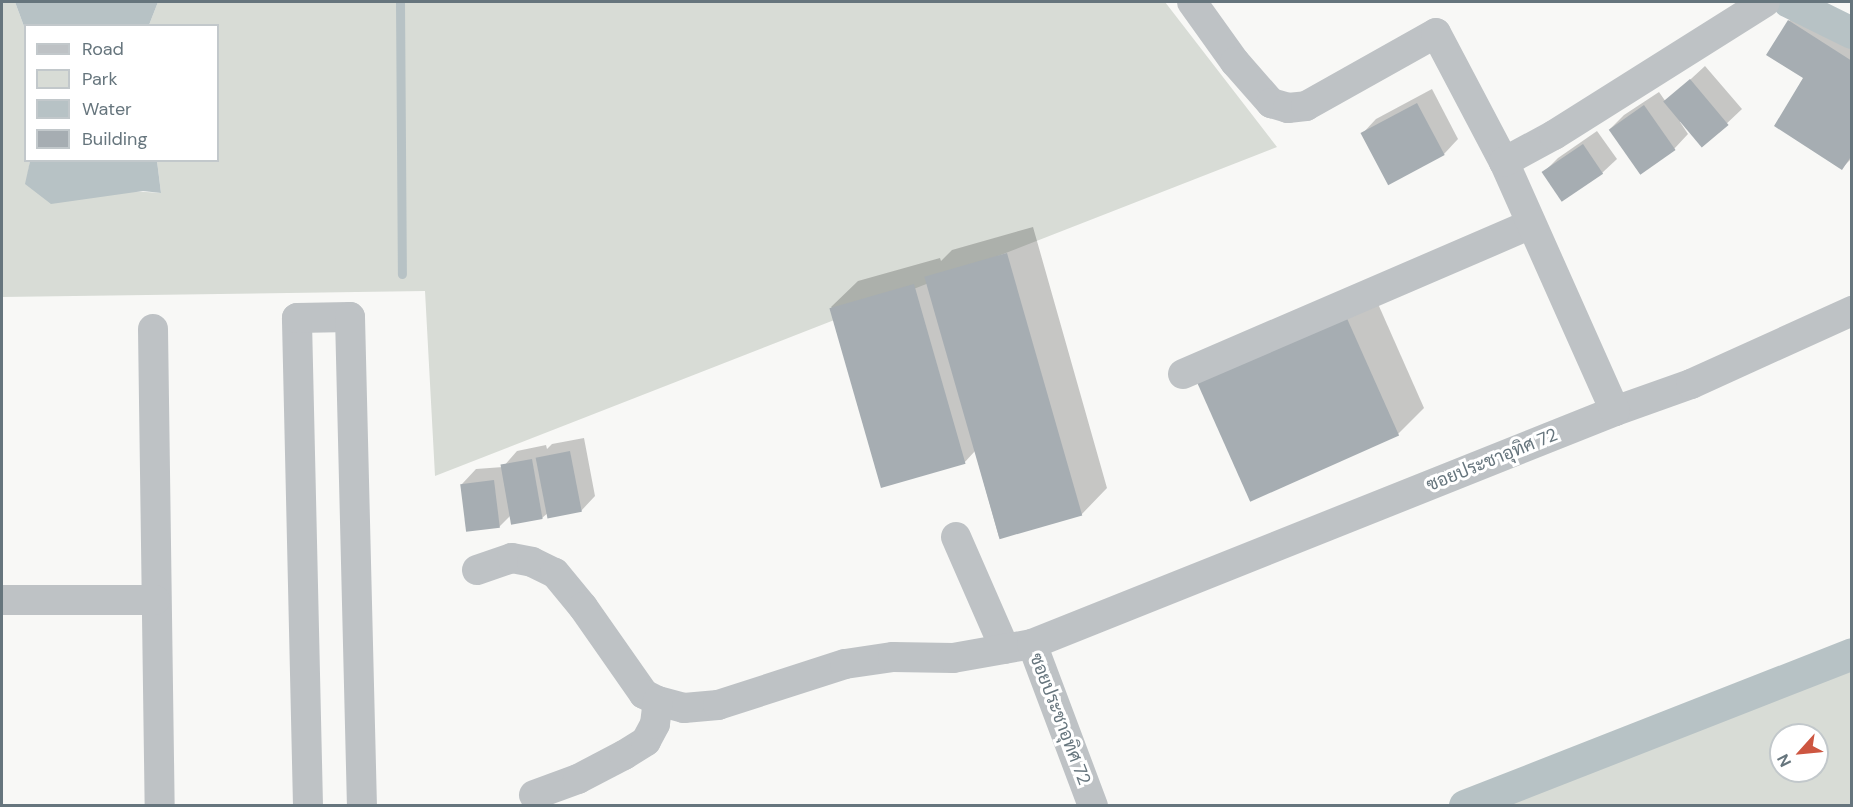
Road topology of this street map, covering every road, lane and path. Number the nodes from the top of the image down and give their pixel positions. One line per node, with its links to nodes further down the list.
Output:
1 (1192, 2): 3 (street)
2 (1765, 2): 3 (street)
3 (1504, 162): 4 (street)
4 (1531, 224): 7 (street); 8 (street)
5 (1851, 311): 8 (street, ซอยประชาอุทิศ 72)
6 (153, 329): 12 (street)
7 (1184, 374)
8 (1615, 411): 13 (street, ซอยประชาอุทิศ 72)
9 (956, 537): 13 (street)
10 (477, 570): 14 (street)
11 (2, 600): 12 (street)
12 (155, 600): 16 (street)
13 (1019, 646): 14 (street); 19 (street, ซอยประชาอุทิศ 72)
14 (658, 701): 15 (street)
15 (534, 795)
16 (160, 806)
17 (308, 806): 18 (street)
18 (362, 806)
19 (1093, 806)

